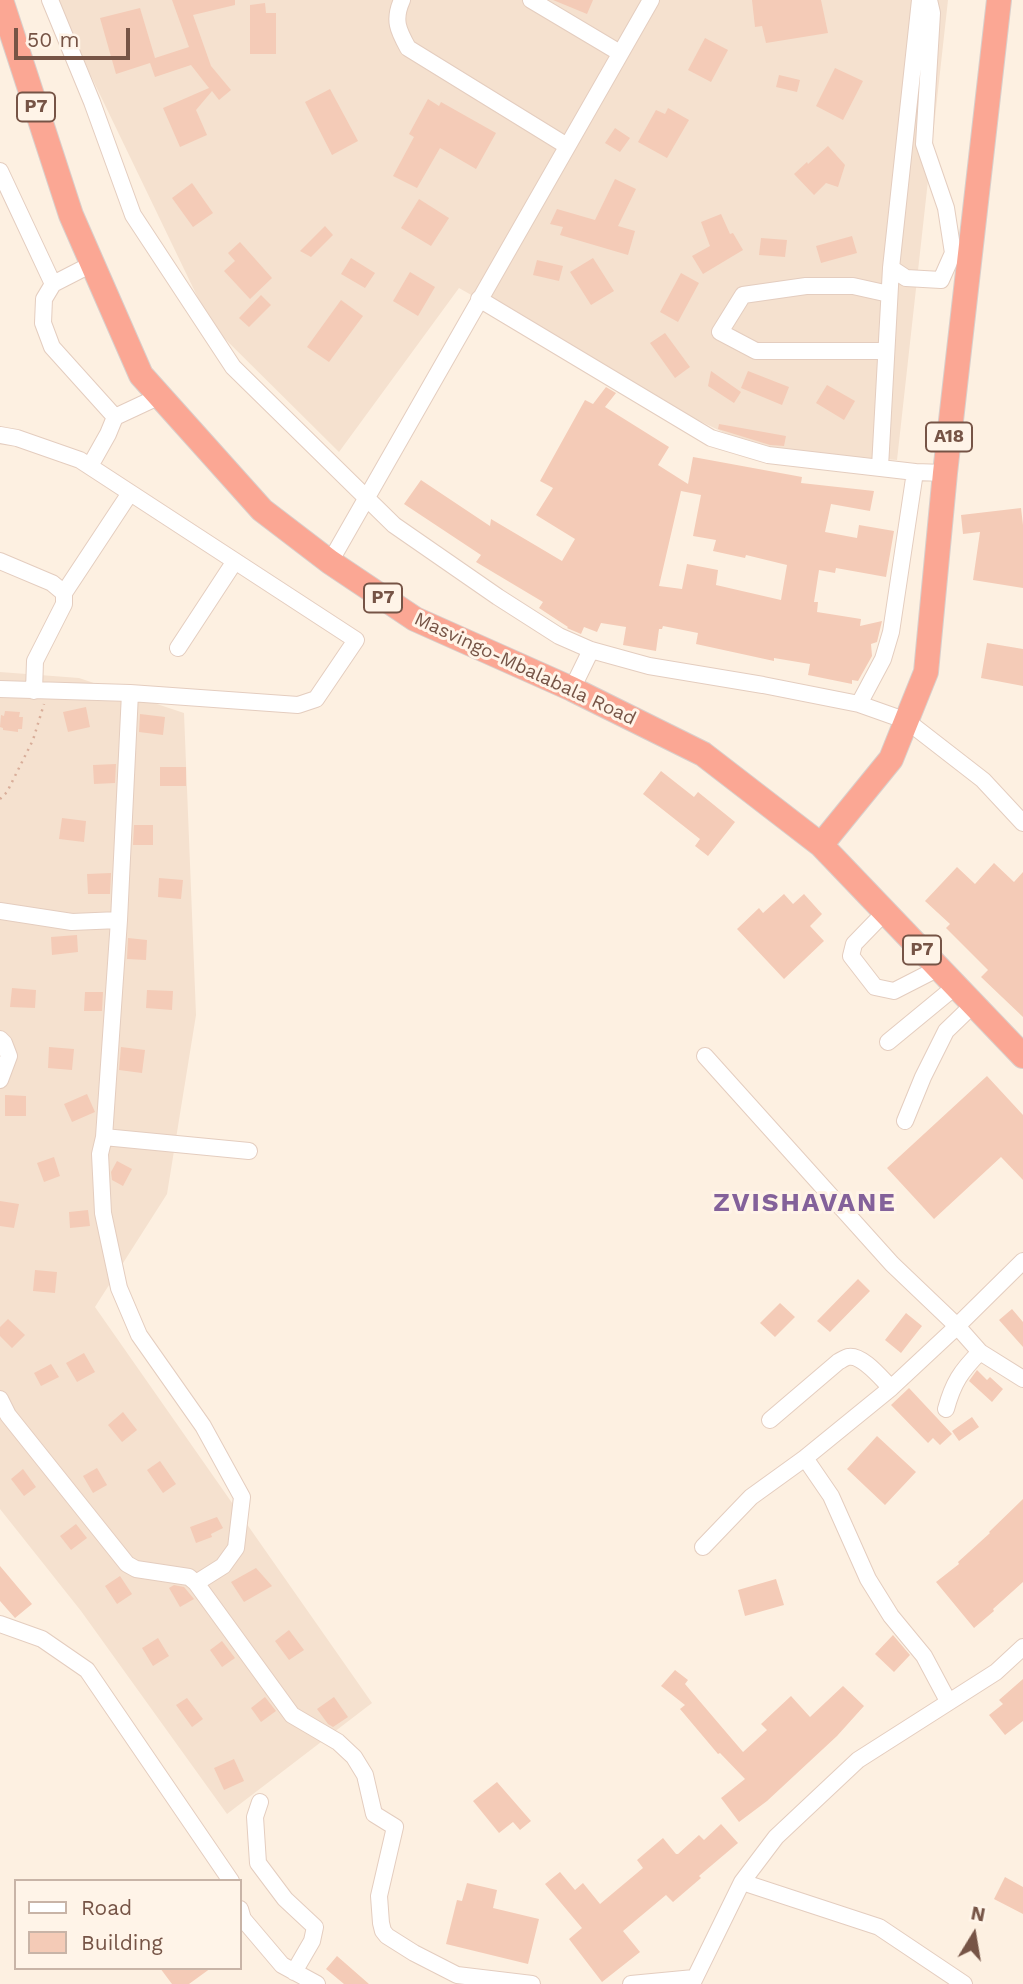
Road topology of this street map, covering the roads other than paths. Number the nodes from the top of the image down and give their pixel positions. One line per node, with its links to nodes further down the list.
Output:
1 (1, 0): 12 (highway, Masvingo-Mbalabala Road / P7)
2 (50, 0): 26 (street)
3 (402, 0): 10 (street)
4 (531, 0): 9 (street)
5 (651, 0): 9 (street)
6 (920, 0): 13 (street)
7 (929, 0): 13 (street)
8 (999, 0): 24 (highway, A18)
9 (620, 53): 10 (street)
10 (567, 146): 16 (street)
11 (0, 170): 14 (street)
12 (92, 264): 14 (street); 18 (highway, Masvingo-Mbalabala Road / P7)
13 (891, 268): 15 (street)
14 (52, 284): 19 (street)
15 (889, 294): 17 (street); 17 (street)
16 (480, 299): 22 (street); 26 (street)
17 (886, 351): 22 (street)
18 (160, 397): 19 (street); 29 (highway, Masvingo-Mbalabala Road / P7)
19 (115, 417): 21 (street)
20 (0, 435): 21 (street)
21 (90, 466): 25 (street)
22 (880, 467): 23 (street)
23 (915, 472): 24 (street); 37 (street)
24 (945, 472): 38 (highway, A18)
25 (130, 493): 28 (street); 30 (street)
26 (366, 498): 29 (street); 32 (street)
27 (0, 561): 30 (street)
28 (235, 561): 31 (street); 36 (street)
29 (330, 562): 34 (highway, Masvingo-Mbalabala Road / P7)
30 (64, 593): 35 (street)
31 (177, 648)
32 (591, 650): 34 (street); 37 (street)
33 (0, 689): 35 (street)
34 (572, 689): 40 (highway, Masvingo-Mbalabala Road / P7)
35 (41, 691): 36 (street)
36 (130, 693): 43 (street)
37 (859, 704): 38 (street)
38 (907, 721): 39 (street); 40 (highway, A18)
39 (1023, 823)
40 (821, 845): 42 (highway, Masvingo-Mbalabala Road / P7)
41 (0, 911): 43 (street)
42 (886, 912): 44 (highway, Masvingo-Mbalabala Road / P7); 44 (street)
43 (119, 920): 52 (street)
44 (948, 977): 45 (highway, Masvingo-Mbalabala Road / P7); 47 (street)
45 (974, 1004): 49 (highway, Masvingo-Mbalabala Road / P7); 51 (street)
46 (0, 1038): 50 (street)
47 (888, 1042)
48 (705, 1056): 55 (street)
49 (1023, 1056)
50 (0, 1080)
51 (905, 1121)
52 (104, 1138): 53 (street); 64 (street)
53 (248, 1151)
54 (1023, 1261): 55 (street)
55 (957, 1326): 56 (street); 58 (street)
56 (980, 1352): 57 (street); 60 (street)
57 (1023, 1380)
58 (891, 1388): 61 (street); 62 (street)
59 (0, 1399): 64 (street)
60 (946, 1409)
61 (770, 1420)
62 (805, 1458): 63 (street); 67 (street)
63 (703, 1547)
64 (196, 1583): 75 (street)
65 (0, 1624): 69 (street)
66 (1023, 1647): 67 (street)
67 (948, 1701): 70 (street)
68 (260, 1802): 72 (street)
69 (230, 1879)
70 (742, 1882): 73 (street); 77 (street)
71 (242, 1916): 72 (street)
72 (294, 1972): 74 (street)
73 (693, 1981): 76 (street)
74 (317, 1984)
75 (531, 1984)
76 (631, 1984)
77 (964, 1984)

